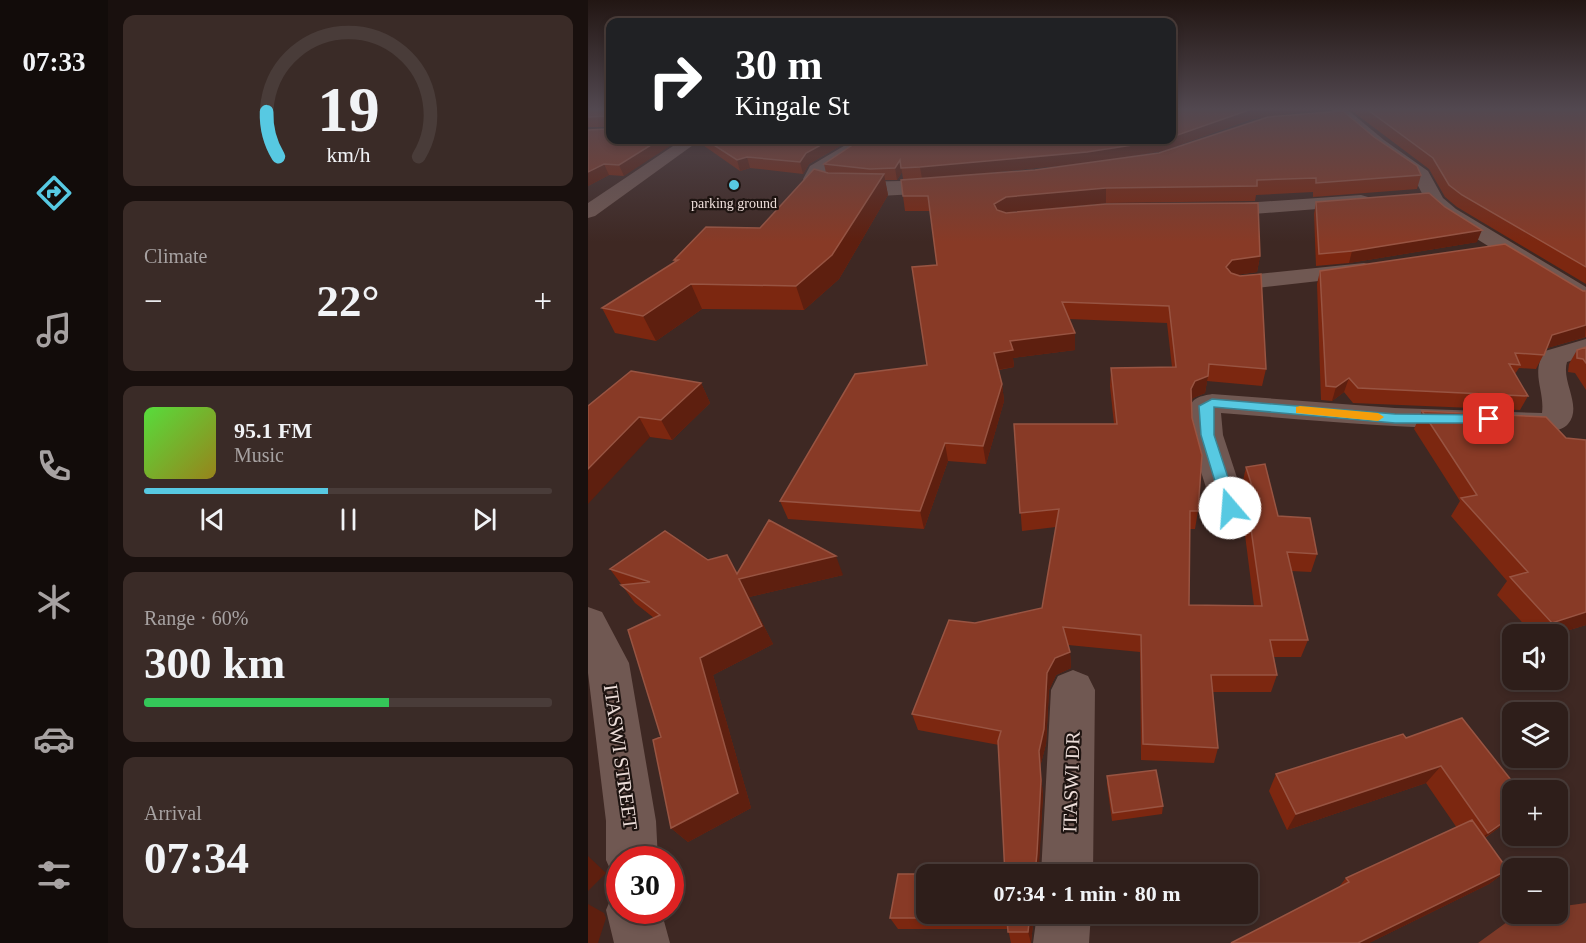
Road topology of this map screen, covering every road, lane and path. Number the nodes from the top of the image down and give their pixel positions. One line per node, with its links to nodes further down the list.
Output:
1 (672, 154): 7 (street)
2 (842, 154): 4 (street)
3 (1392, 154): 8 (street)
4 (966, 184)
5 (1383, 200): 6 (street)
6 (1196, 210)
7 (588, 212)
8 (1501, 247): 9 (street); 12 (street)
9 (1474, 252)
10 (1387, 267): 11 (street)
11 (1238, 283)
12 (1586, 297)
13 (1586, 347): 14 (street)
14 (1230, 508)
15 (588, 624): 17 (street, ITASWI STREET)
16 (1073, 690): 18 (street, ITASWI DR)
17 (632, 846)
18 (1068, 864)
19 (637, 924): 21 (street)
20 (1063, 924): 22 (street)
21 (642, 943)
22 (1062, 943)

